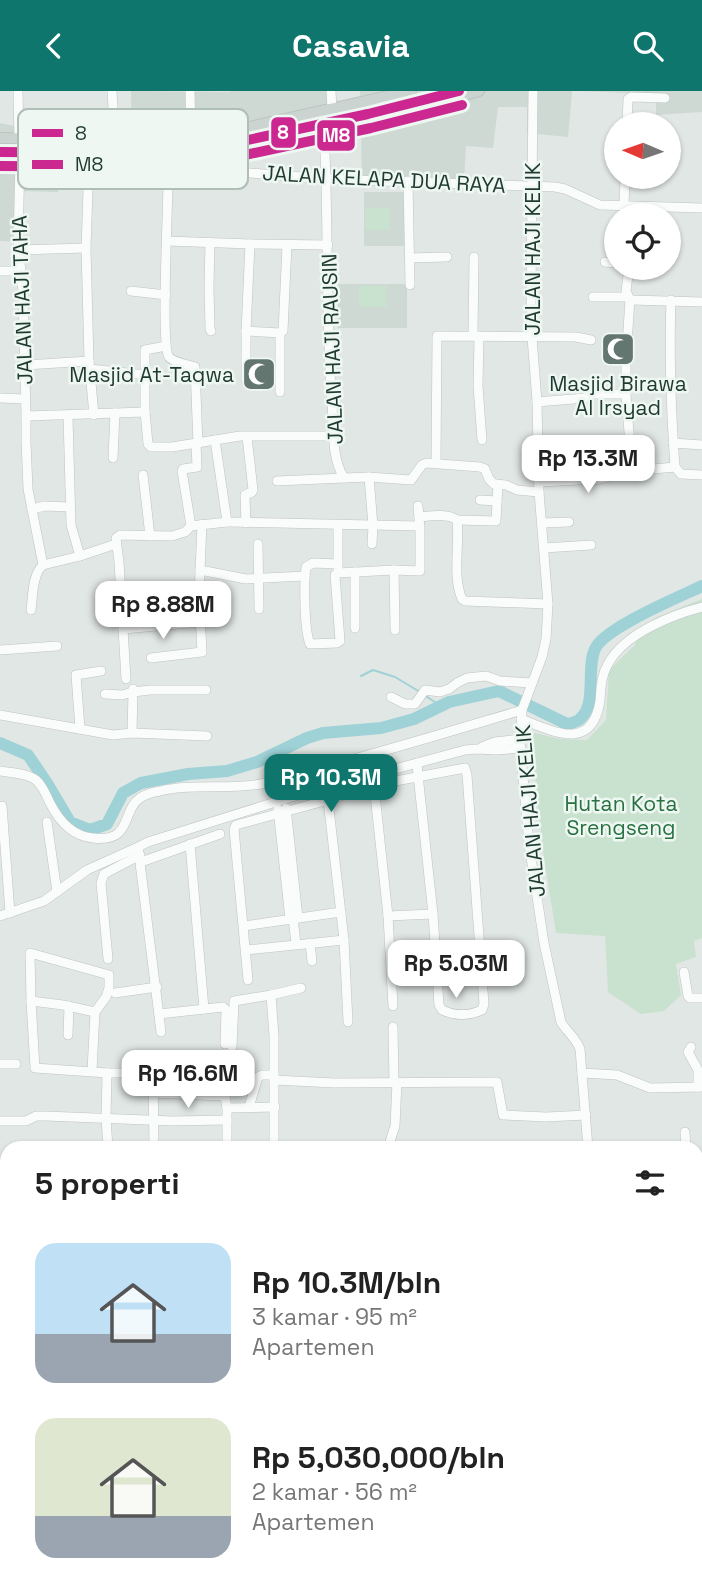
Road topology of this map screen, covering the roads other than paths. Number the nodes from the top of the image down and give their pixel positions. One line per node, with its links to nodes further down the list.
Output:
1 (18, 91): 9 (street)
2 (112, 91): 10 (street)
3 (190, 91): 11 (street)
4 (331, 91): 12 (street)
5 (479, 91): 15 (main road)
6 (533, 91): 24 (street, JALAN HAJI KELIK)
7 (406, 92): 12 (main road)
8 (665, 98): 13 (street)
9 (18, 109)
10 (113, 109)
11 (190, 109)
12 (332, 109): 14 (main road)
13 (627, 112)
14 (248, 127)
15 (324, 130): 18 (main road); 22 (street, JALAN HAJI RAUSIN)
16 (0, 138): 17 (main road)
17 (18, 138)
18 (248, 148)
19 (0, 159): 20 (main road)
20 (18, 159)
21 (248, 173): 22 (street, JALAN KELAPA DUA RAYA)
22 (327, 179): 23 (street, JALAN KELAPA DUA RAYA); 35 (street, JALAN HAJI RAUSIN)
23 (408, 181): 24 (street, JALAN KELAPA DUA RAYA); 40 (street)
24 (532, 186): 28 (street, JALAN KELAPA DUA RAYA); 55 (street, JALAN HAJI KELIK)
25 (20, 189): 37 (street, JALAN HAJI TAHA)
26 (88, 189): 36 (street)
27 (168, 189): 31 (street)
28 (604, 205)
29 (702, 208): 30 (street, JALAN KELAPA DUA RAYA)
30 (681, 209)
31 (167, 241): 32 (street); 46 (street)
32 (210, 242): 33 (street); 51 (street)
33 (250, 244): 34 (street); 52 (street)
34 (287, 245): 35 (street); 53 (street)
35 (328, 245): 72 (street, JALAN HAJI RAUSIN)
36 (86, 248): 37 (street); 59 (street)
37 (19, 250): 42 (street, JALAN HAJI TAHA)
38 (447, 257): 40 (street)
39 (474, 257): 54 (street)
40 (409, 258): 44 (street)
41 (0, 271): 42 (street)
42 (21, 271): 58 (street, JALAN HAJI TAHA)
43 (627, 280): 48 (street)
44 (410, 285)
45 (131, 291): 46 (street)
46 (166, 295): 57 (street)
47 (593, 297): 48 (street)
48 (629, 299): 49 (street); 63 (street)
49 (671, 300): 50 (street); 76 (street)
50 (702, 302)
51 (211, 331)
52 (246, 331): 53 (street); 61 (street)
53 (280, 333): 62 (street)
54 (476, 336): 55 (street); 75 (street); 80 (street)
55 (532, 337): 56 (street); 66 (street, JALAN HAJI KELIK)
56 (591, 340)
57 (166, 346): 60 (street); 77 (street)
58 (26, 365): 59 (street); 65 (street, JALAN HAJI TAHA)
59 (90, 365): 60 (street); 69 (street)
60 (145, 375): 67 (street)
61 (246, 380)
62 (280, 392)
63 (626, 394): 66 (street); 82 (street)
64 (0, 398): 65 (street)
65 (25, 399): 70 (street, JALAN HAJI TAHA)
66 (537, 402): 89 (street, JALAN HAJI KELIK)
67 (145, 412): 68 (street); 77 (street)
68 (115, 413): 69 (street); 79 (street)
69 (94, 415): 71 (street)
70 (26, 416): 71 (street); 94 (street, JALAN HAJI TAHA)
71 (68, 416): 93 (street)
72 (334, 436): 73 (street); 86 (street, JALAN HAJI RAUSIN)
73 (247, 437): 74 (street); 99 (street)
74 (215, 440): 77 (street); 96 (street)
75 (482, 440)
76 (673, 443): 78 (street); 81 (street)
77 (197, 444): 103 (street)
78 (702, 445)
79 (113, 458)
80 (436, 463): 85 (street); 88 (street)
81 (675, 467): 82 (street); 84 (street)
82 (632, 471): 89 (street)
83 (142, 475): 105 (street)
84 (702, 475)
85 (369, 477): 86 (street); 104 (street)
86 (344, 478): 87 (street)
87 (277, 481)
88 (498, 484): 89 (street); 91 (street)
89 (539, 487): 100 (street, JALAN HAJI KELIK)
90 (480, 500): 91 (street)
91 (497, 501): 95 (street)
92 (418, 506): 97 (street)
93 (69, 507): 94 (street); 111 (street)
94 (32, 509): 112 (street, JALAN HAJI TAHA)
95 (457, 520): 97 (street); 121 (street)
96 (228, 521): 99 (street); 101 (street)
97 (419, 521): 104 (street); 114 (street)
98 (569, 522): 100 (street)
99 (246, 523): 102 (street)
100 (542, 523): 110 (street, JALAN HAJI KELIK)
101 (202, 524): 103 (street); 115 (street)
102 (338, 525): 104 (street); 113 (street)
103 (191, 526): 105 (street)
104 (373, 526): 108 (street)
105 (150, 536): 106 (street)
106 (117, 544): 111 (street); 127 (street)
107 (258, 544): 118 (street)
108 (372, 544)
109 (591, 545): 110 (street)
110 (544, 548): 121 (street, JALAN HAJI KELIK)
111 (80, 556): 112 (street)
112 (43, 565): 124 (street)
113 (338, 568): 116 (street); 117 (street); 117 (street)
114 (394, 570): 116 (street); 128 (street)
115 (200, 571): 118 (street); 119 (street)
116 (355, 572): 126 (street)
117 (305, 576): 118 (street)
118 (258, 579): 123 (street)
119 (199, 595): 120 (street); 125 (street)
120 (167, 598)
121 (548, 604): 134 (street, JALAN HAJI KELIK)
122 (702, 607): 138 (street)
123 (260, 609)
124 (31, 610)
125 (200, 622): 127 (street); 131 (street)
126 (355, 628)
127 (122, 629): 133 (street)
128 (395, 630)
129 (57, 646): 130 (street)
130 (0, 650)
131 (151, 658)
132 (101, 670): 140 (street)
133 (130, 686): 135 (street); 136 (street); 141 (street)
134 (532, 686): 137 (street); 138 (street, JALAN HAJI KELIK)
135 (206, 690)
136 (105, 694)
137 (391, 697)
138 (522, 712): 143 (street, JALAN HAJI KELIK); 145 (street)
139 (0, 715): 140 (street)
140 (80, 729): 141 (street)
141 (132, 733): 142 (street)
142 (207, 736)
143 (521, 743): 144 (street); 195 (street, JALAN HAJI KELIK)
144 (417, 763): 146 (street); 148 (street)
145 (0, 771)
146 (418, 775): 147 (street); 159 (street); 159 (street)
147 (373, 785): 149 (street); 161 (street)
148 (280, 800): 151 (street); 155 (street)
149 (328, 800): 151 (street); 157 (street)
150 (2, 806): 158 (street)
151 (283, 812): 162 (street); 163 (street)
152 (47, 822): 156 (street)
153 (219, 834): 154 (street)
154 (190, 844): 155 (street); 180 (street)
155 (140, 855): 156 (street); 168 (street); 172 (street)
156 (57, 892): 158 (street)
157 (341, 912): 162 (street); 164 (street)
158 (10, 913): 160 (street)
159 (433, 914): 161 (street)
160 (0, 916)
161 (388, 916): 179 (street)
162 (293, 918): 163 (street); 166 (street)
163 (244, 926): 167 (street)
164 (344, 940): 165 (street); 183 (street)
165 (310, 943): 166 (street); 169 (street)
166 (296, 944): 167 (street)
167 (246, 950): 171 (street)
168 (108, 960)
169 (312, 961)
170 (684, 972): 176 (street)
171 (247, 980)
172 (157, 987): 174 (street); 182 (street)
173 (301, 988): 175 (street)
174 (116, 993)
175 (271, 995): 180 (street); 196 (street)
176 (702, 997)
177 (31, 1000): 178 (street); 181 (street); 191 (street)
178 (69, 1006): 181 (street); 186 (street)
179 (393, 1006)
180 (204, 1009): 182 (street)
181 (95, 1012): 191 (street)
182 (159, 1014): 185 (street)
183 (348, 1022)
184 (393, 1027): 197 (street)
185 (162, 1032)
186 (68, 1035)
187 (691, 1047): 198 (street)
188 (0, 1064): 189 (street)
189 (16, 1064)
190 (153, 1069): 199 (street)
191 (92, 1071): 192 (street)
192 (107, 1073): 193 (street); 207 (street)
193 (141, 1073)
194 (221, 1073): 200 (street)
195 (582, 1073): 198 (street); 205 (street, JALAN HAJI KELIK)
196 (274, 1077): 197 (street); 202 (street); 203 (street)
197 (396, 1082): 205 (street); 216 (street)
198 (700, 1087)
199 (152, 1093): 200 (street); 208 (street)
200 (225, 1096): 204 (street)
201 (32, 1106): 206 (street)
202 (249, 1107): 203 (street); 204 (street)
203 (275, 1107): 215 (street)
204 (227, 1108): 209 (street)
205 (586, 1115): 217 (street, JALAN HAJI KELIK)
206 (32, 1118): 207 (street); 210 (street)
207 (106, 1118): 208 (street); 212 (street)
208 (153, 1120): 209 (street); 213 (street)
209 (227, 1120): 214 (street)
210 (0, 1121)
211 (685, 1132): 218 (street)
212 (108, 1141)
213 (154, 1141)
214 (228, 1141)
215 (274, 1141)
216 (390, 1141)
217 (588, 1141)
218 (685, 1141)

